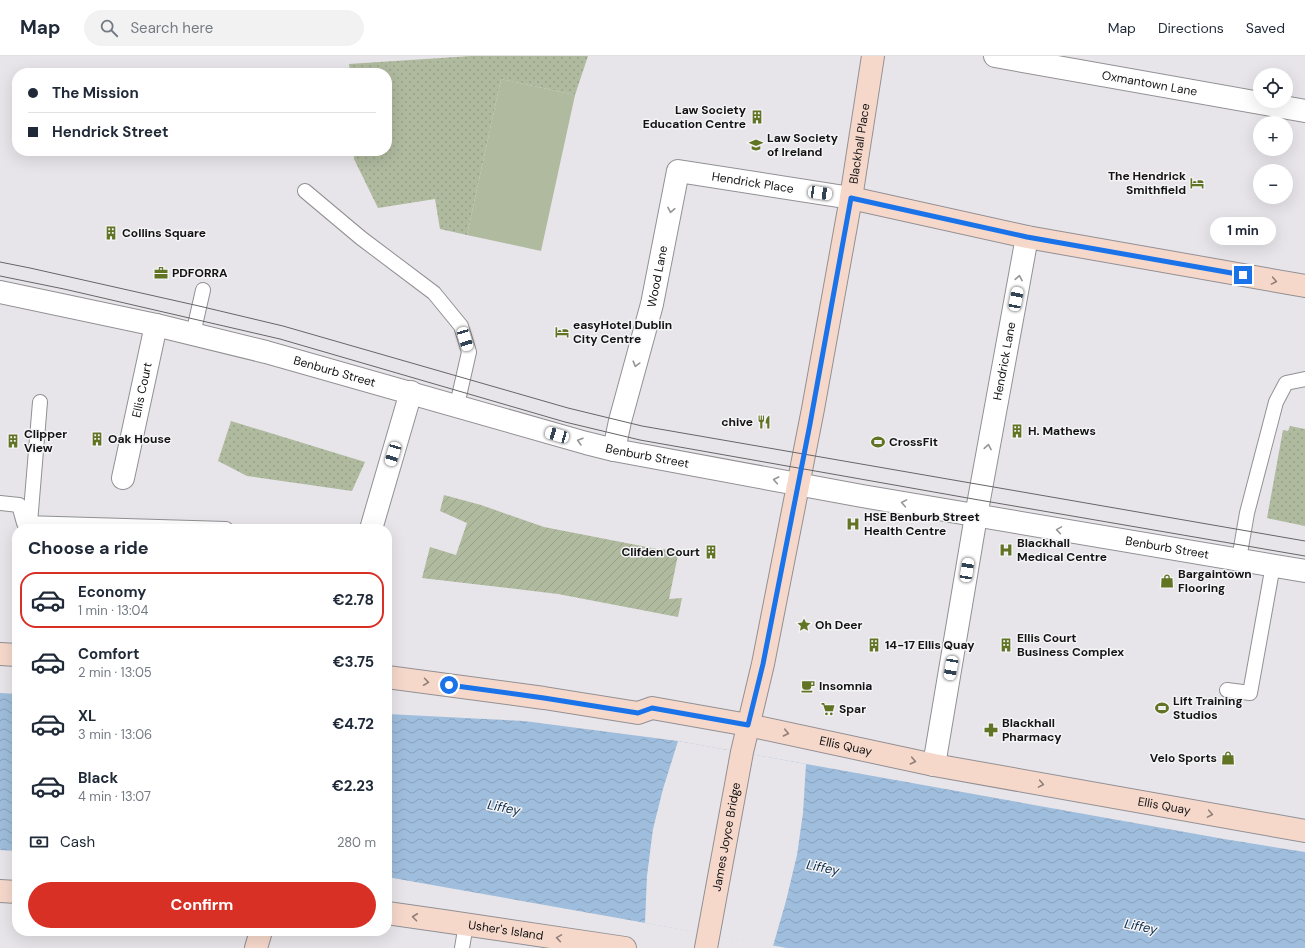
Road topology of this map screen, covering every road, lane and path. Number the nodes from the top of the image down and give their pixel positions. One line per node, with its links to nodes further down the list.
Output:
1 (873, 56): 6 (main road, Blackhall Place)
2 (995, 56): 3 (street, Oxmantown Lane)
3 (1305, 111)
4 (678, 172): 6 (street, Hendrick Place); 17 (street, Wood Lane, one-way to 17)
5 (305, 191): 16 (lane)
6 (851, 198): 7 (main road); 19 (main road, Blackhall Place)
7 (1027, 237): 8 (main road, one-way to 8); 21 (street, Hendrick Lane, one-way to 7)
8 (1305, 286)
9 (203, 290): 12 (lane)
10 (0, 292): 11 (street, Benburb Street)
11 (156, 325): 12 (street, Benburb Street); 18 (street, Ellis Court)
12 (193, 334): 14 (street, Benburb Street)
13 (1305, 379): 25 (lane)
14 (411, 392): 16 (street, Benburb Street); 22 (street)
15 (40, 402): 23 (lane)
16 (457, 405): 17 (street, Benburb Street, one-way to 16)
17 (614, 450): 19 (street, Benburb Street, one-way to 17)
18 (123, 478)
19 (798, 485): 21 (street, Benburb Street, one-way to 19); 32 (main road, Blackhall Place)
20 (0, 503): 23 (lane)
21 (976, 516): 25 (street, Benburb Street, one-way to 21); 33 (street, Hendrick Lane)
22 (373, 522)
23 (30, 523): 24 (lane)
24 (63, 524)
25 (1239, 559): 26 (street, Benburb Street)
26 (1272, 565): 27 (street, Benburb Street); 31 (lane)
27 (1305, 571)
28 (0, 654): 29 (main road)
29 (12, 655)
30 (392, 678): 32 (main road, Ellis Quay, one-way to 32)
31 (1227, 690)
32 (748, 725): 33 (main road, Ellis Quay, one-way to 33); 40 (main road, James Joyce Bridge)
33 (934, 765): 34 (main road, Ellis Quay, one-way to 34)
34 (1305, 831)
35 (0, 892): 36 (main road)
36 (12, 892)
37 (392, 915): 38 (main road, Usher's Island, one-way to 37)
38 (466, 924): 42 (lane); 43 (main road, Usher's Island, one-way to 38)
39 (260, 936): 41 (main road)
40 (708, 941)
41 (256, 948)
42 (462, 948)
43 (625, 948)

